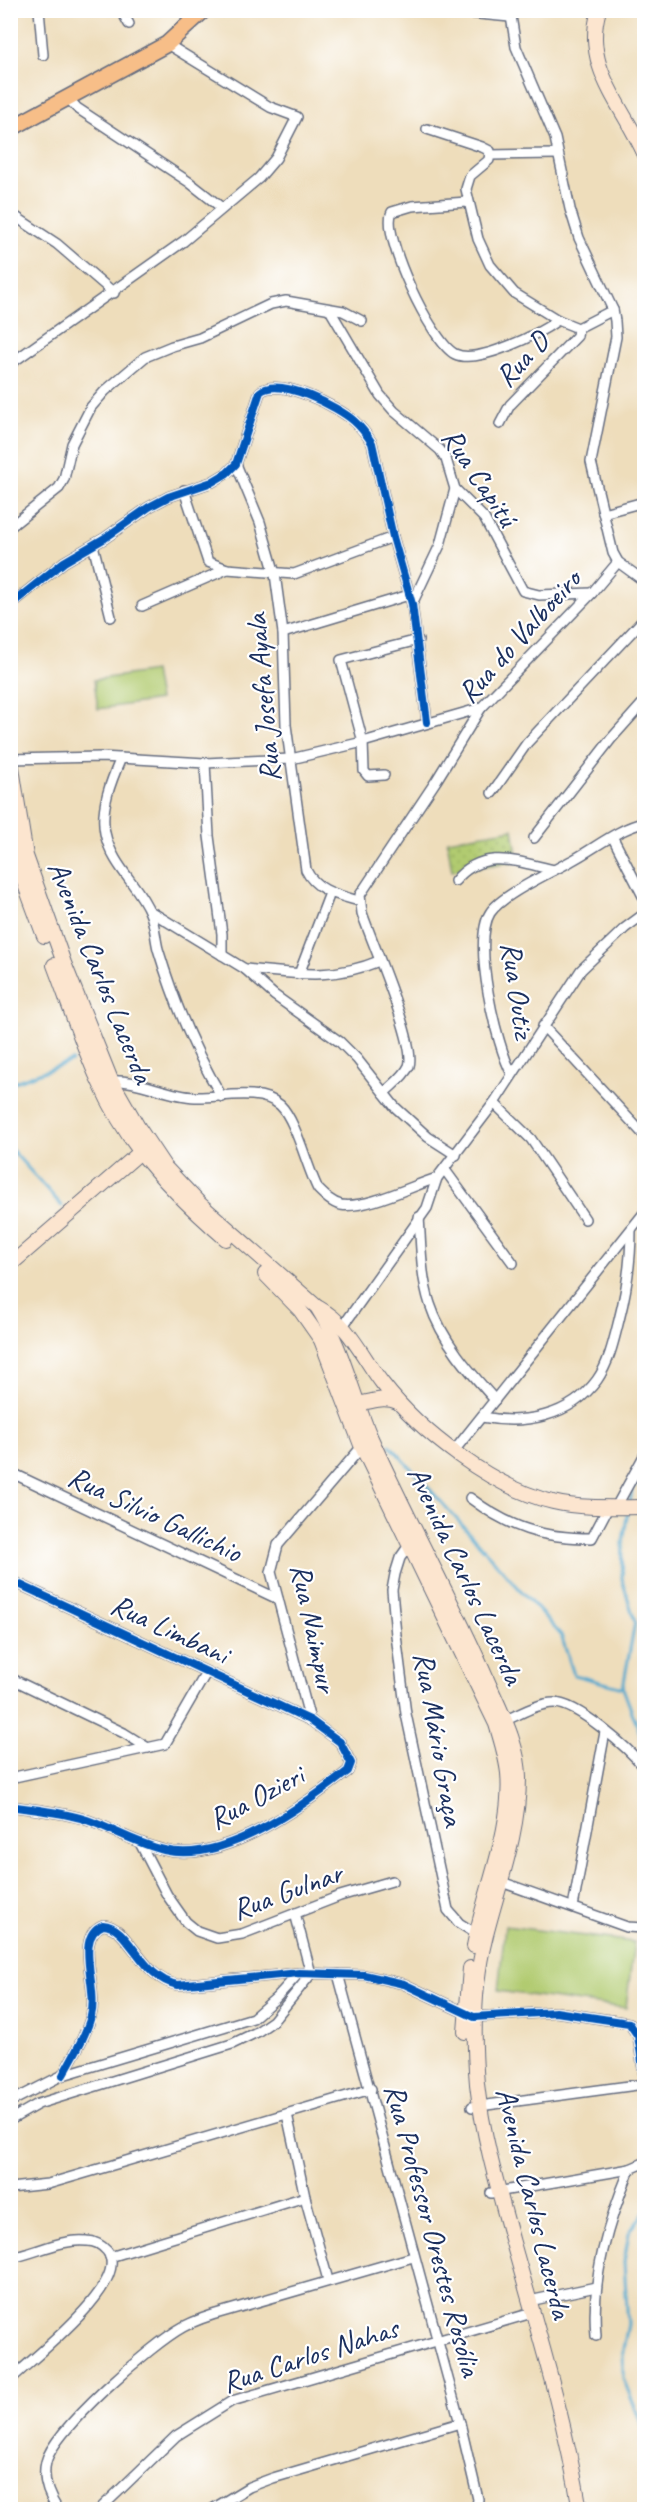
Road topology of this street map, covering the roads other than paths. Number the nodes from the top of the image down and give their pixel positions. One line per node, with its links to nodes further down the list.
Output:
1 (39, 10): 9 (street)
2 (121, 10): 7 (street)
3 (204, 10): 8 (main road)
4 (437, 10): 6 (street)
5 (598, 10): 13 (main road)
6 (510, 14): 15 (street)
7 (129, 24)
8 (167, 44): 10 (main road); 18 (street)
9 (43, 55)
10 (67, 97): 11 (main road); 18 (street)
11 (10, 129)
12 (427, 129): 16 (street)
13 (640, 129): 14 (main road)
14 (645, 153)
15 (558, 154): 16 (street); 22 (street)
16 (490, 155): 17 (street)
17 (468, 202): 23 (street); 23 (street)
18 (222, 208): 20 (street)
19 (10, 213): 20 (street)
20 (114, 293): 26 (street)
21 (330, 310): 24 (street); 29 (street, Rua Capitú); 33 (street)
22 (613, 310): 25 (street); 32 (street)
23 (558, 320): 25 (street)
24 (362, 321)
25 (578, 328): 27 (street, Rua D)
26 (10, 364)
27 (500, 424)
28 (236, 464): 30 (street); 34 (street); 38 (street, Rua Josefa Ayala)
29 (455, 489): 40 (street, Rua Capitú); 41 (street)
30 (184, 490): 35 (street); 37 (street)
31 (645, 502): 32 (street)
32 (603, 513): 36 (street)
33 (10, 527)
34 (393, 537): 38 (street); 41 (street)
35 (93, 545): 42 (street); 44 (street)
36 (618, 562): 39 (street); 40 (street, Rua do Valboeiro)
37 (227, 569): 38 (street); 43 (street)
38 (275, 574): 46 (street, Rua Josefa Ayala)
39 (645, 581)
40 (592, 593): 49 (street, Rua do Valboeiro)
41 (411, 600): 46 (street); 47 (street)
42 (10, 604)
43 (142, 606)
44 (111, 617)
45 (645, 619): 57 (street)
46 (283, 633): 53 (street, Rua Josefa Ayala)
47 (418, 640): 50 (street); 51 (street)
48 (645, 702): 60 (street)
49 (482, 708): 50 (street); 66 (street, Rua do Valboeiro)
50 (427, 722): 51 (street)
51 (363, 742): 53 (street); 56 (street)
52 (121, 758): 54 (street); 55 (street); 67 (street)
53 (291, 759): 55 (street); 64 (street, Rua Josefa Ayala)
54 (11, 762): 75 (main road, Avenida Carlos Lacerda)
55 (205, 763): 69 (street)
56 (384, 775)
57 (492, 793)
58 (643, 825): 61 (street, Rua Outiz)
59 (10, 829): 75 (main road, Avenida Carlos Lacerda)
60 (534, 838)
61 (613, 838): 62 (street, Rua Outiz); 65 (street)
62 (554, 870): 63 (street); 74 (street, Rua Outiz)
63 (455, 881)
64 (330, 893): 66 (street, Rua Josefa Ayala); 72 (street)
65 (645, 898)
66 (359, 901): 70 (street)
67 (150, 911): 69 (street); 77 (street)
68 (645, 914): 73 (street)
69 (222, 955): 71 (street)
70 (379, 961): 72 (street); 76 (street)
71 (245, 969): 72 (street); 76 (street)
72 (299, 974)
73 (542, 1027): 74 (street); 79 (street)
74 (512, 1074): 78 (street)
75 (106, 1082): 77 (street); 80 (main road, Avenida Carlos Lacerda)
76 (384, 1094): 81 (street)
77 (222, 1097): 83 (street)
78 (494, 1103): 81 (street); 86 (street)
79 (645, 1135)
80 (145, 1148): 88 (main road); 90 (main road, Avenida Carlos Lacerda); 90 (main road, Avenida Carlos Lacerda)
81 (456, 1155): 82 (street)
82 (445, 1170): 83 (street); 89 (street)
83 (437, 1178): 85 (street)
84 (645, 1212): 87 (street)
85 (419, 1217): 90 (street); 93 (street)
86 (585, 1220)
87 (631, 1230): 93 (street); 96 (street)
88 (11, 1262)
89 (513, 1263)
90 (329, 1333): 91 (main road); 92 (main road, Avenida Carlos Lacerda); 94 (main road, Avenida Carlos Lacerda)
91 (382, 1382): 94 (main road); 95 (main road)
92 (343, 1398): 94 (main road); 97 (main road, Avenida Carlos Lacerda)
93 (495, 1400): 96 (street)
94 (363, 1403): 95 (main road); 97 (main road, Avenida Carlos Lacerda)
95 (400, 1403): 98 (main road)
96 (482, 1417): 98 (street)
97 (367, 1442): 104 (main road, Avenida Carlos Lacerda); 106 (street, Rua Naimpur)
98 (454, 1450): 102 (main road)
99 (645, 1456): 102 (street)
100 (10, 1472): 106 (street, Rua Silvio Gallichio)
101 (470, 1498): 102 (street)
102 (616, 1507): 103 (main road)
103 (645, 1507)
104 (413, 1540): 110 (main road, Avenida Carlos Lacerda); 122 (street, Rua Mário Graça)
105 (10, 1580): 107 (street, Rua Limbani)
106 (278, 1599): 109 (street, Rua Naimpur)
107 (206, 1673): 109 (street, Rua Limbani); 112 (street)
108 (10, 1678): 112 (street)
109 (310, 1720): 116 (street, Rua Ozieri)
110 (500, 1722): 111 (street); 117 (main road, Avenida Carlos Lacerda)
111 (605, 1732): 113 (street); 119 (street)
112 (148, 1748): 114 (street)
113 (645, 1767)
114 (10, 1778)
115 (10, 1806): 116 (street, Rua Ozieri)
116 (140, 1843): 120 (street, Rua Gulnar)
117 (497, 1880): 119 (street); 122 (main road, Avenida Carlos Lacerda)
118 (392, 1881): 120 (street, Rua Gulnar)
119 (573, 1907): 121 (street)
120 (295, 1913): 124 (street)
121 (645, 1928)
122 (481, 1936): 126 (main road, Avenida Carlos Lacerda)
123 (299, 1973): 124 (street); 127 (street); 127 (street)
124 (311, 1974): 125 (street); 134 (street)
125 (338, 1974): 126 (street); 130 (street, Rua Professor Orestes Rosólia)
126 (469, 2015): 128 (street); 132 (main road, Avenida Carlos Lacerda)
127 (63, 2075): 131 (street)
128 (645, 2075)
129 (645, 2085): 132 (street)
130 (371, 2089): 133 (street); 141 (street, Rua Professor Orestes Rosólia)
131 (10, 2102)
132 (476, 2106): 138 (main road, Avenida Carlos Lacerda)
133 (286, 2114): 137 (street); 139 (street)
134 (10, 2120)
135 (645, 2163): 136 (street)
136 (630, 2169): 138 (street); 144 (street)
137 (10, 2188)
138 (495, 2192): 145 (main road, Avenida Carlos Lacerda)
139 (305, 2197): 140 (street); 143 (street)
140 (110, 2257): 142 (street); 148 (street)
141 (413, 2257): 143 (street); 147 (street, Rua Professor Orestes Rosólia)
142 (12, 2259)
143 (328, 2280): 150 (street)
144 (596, 2287): 145 (street, Rua Carlos Nahas); 146 (street)
145 (528, 2310): 147 (street, Rua Carlos Nahas); 154 (main road, Avenida Carlos Lacerda); 155 (main road, Avenida Carlos Lacerda)
146 (596, 2336)
147 (436, 2340): 149 (street, Rua Professor Orestes Rosólia); 151 (street, Rua Carlos Nahas)
148 (10, 2380)
149 (460, 2423): 152 (street); 153 (street, Rua Professor Orestes Rosólia)
150 (58, 2510)
151 (99, 2510)
152 (211, 2510)
153 (474, 2510)
154 (572, 2510)
155 (580, 2510)

